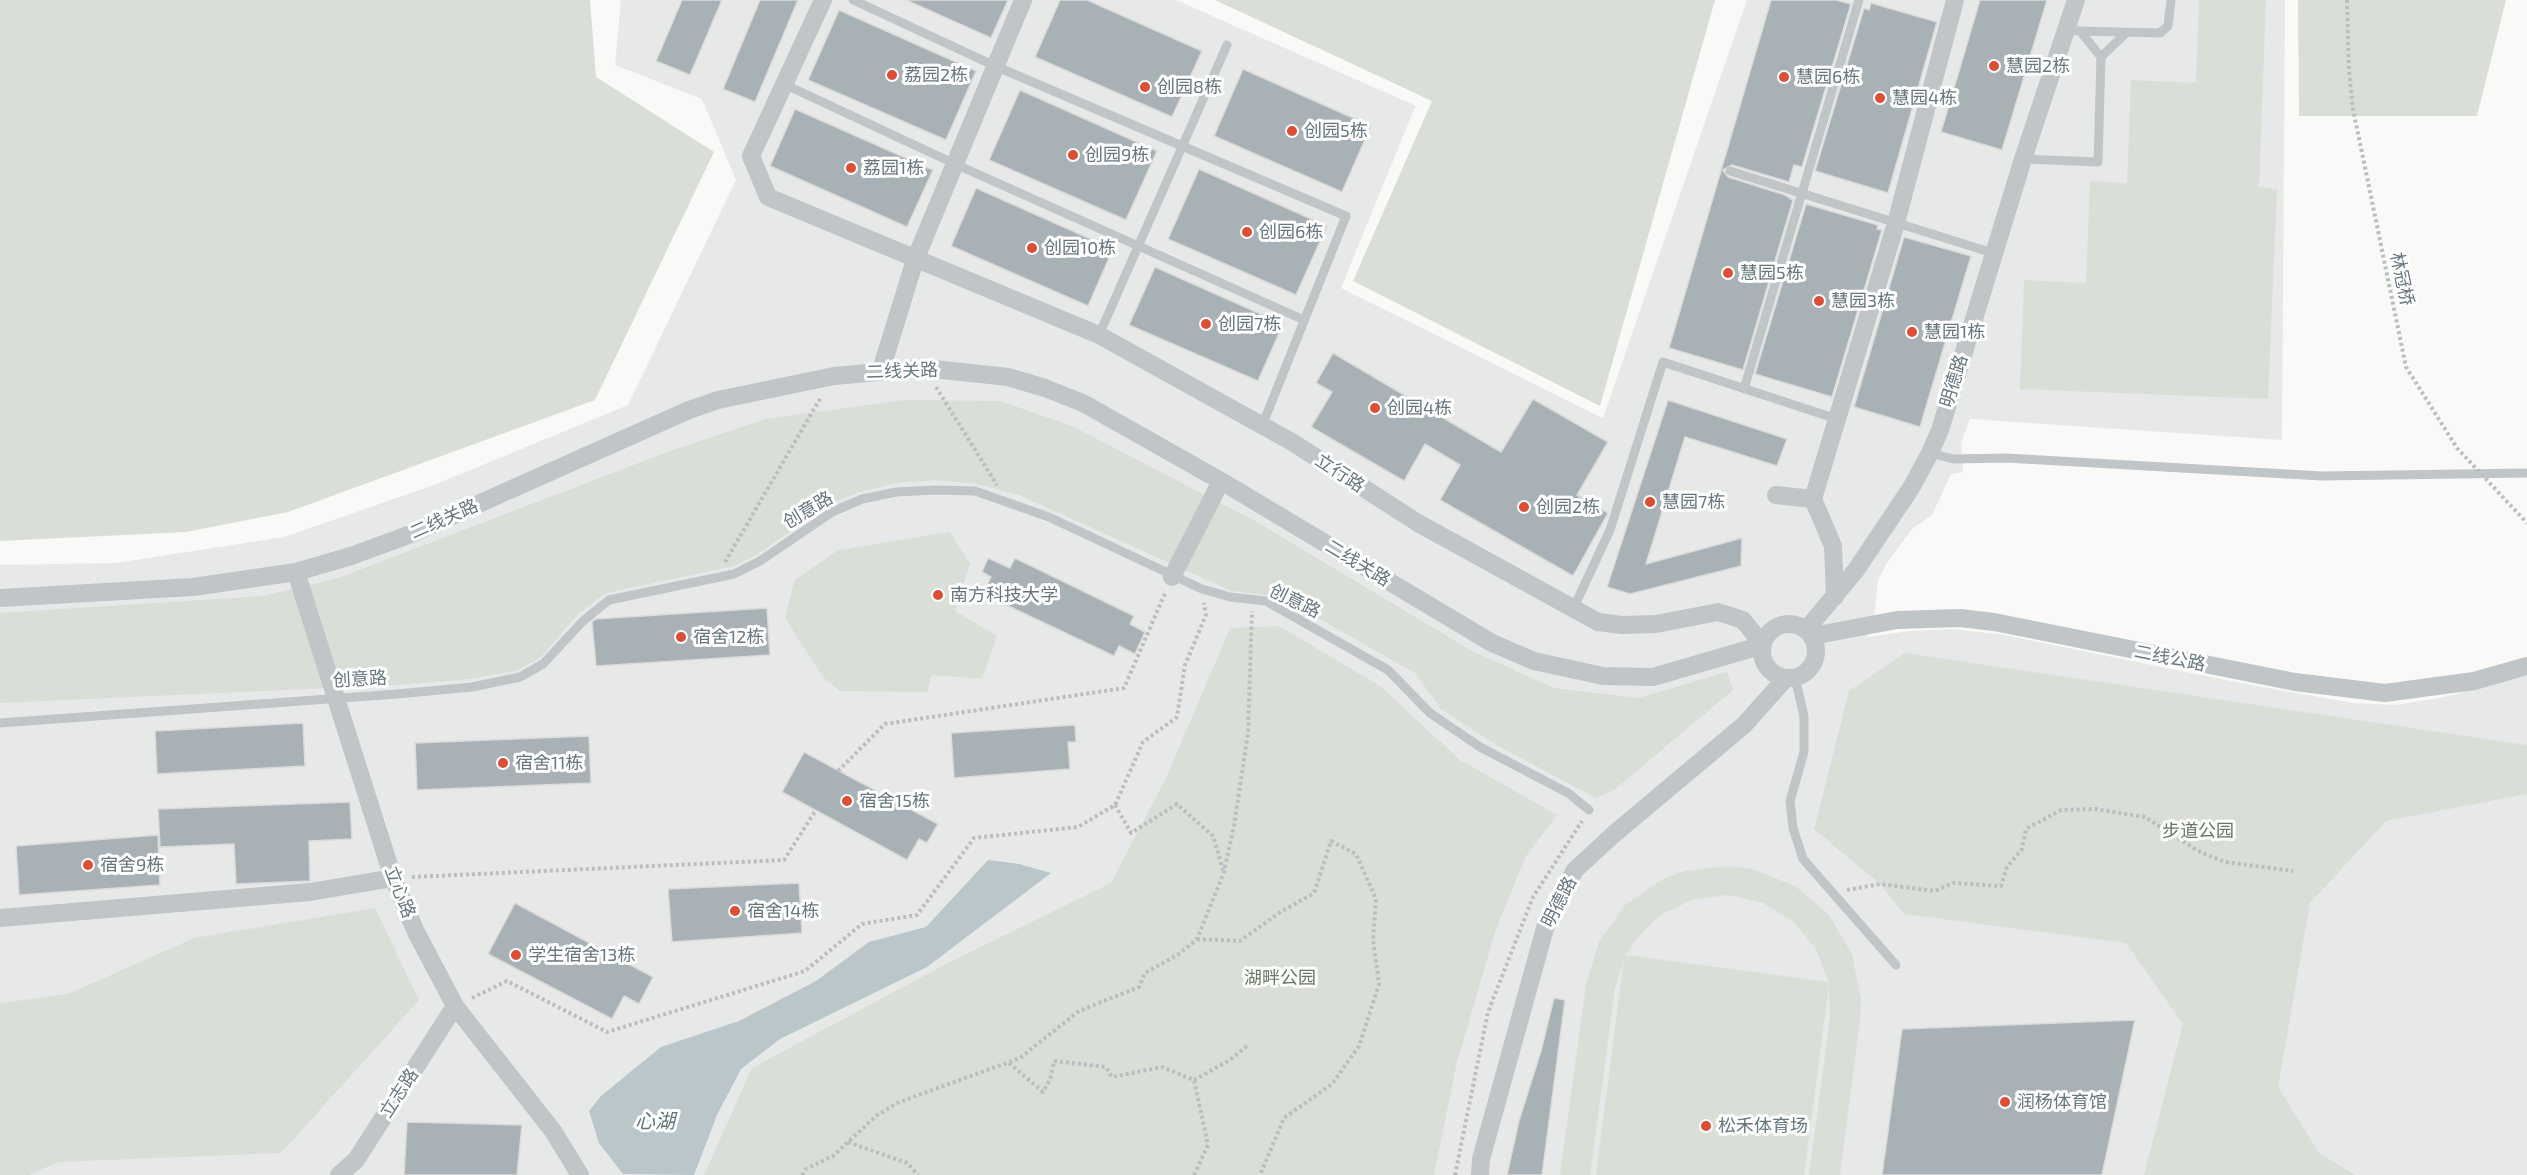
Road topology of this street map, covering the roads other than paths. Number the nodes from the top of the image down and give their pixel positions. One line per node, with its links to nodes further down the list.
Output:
1 (823, 0): 13 (street, 立行路)
2 (853, 0): 12 (lane)
3 (1023, 0): 12 (street)
4 (1859, 0): 18 (lane)
5 (1955, 0): 19 (street)
6 (2076, 0): 8 (street, 明德路)
7 (2171, 0): 9 (lane)
8 (2073, 31): 9 (lane); 11 (lane); 15 (street, 明德路)
9 (2126, 33): 11 (lane)
10 (1227, 45): 14 (lane)
11 (2101, 57): 15 (lane)
12 (995, 66): 14 (lane); 16 (street)
13 (784, 84): 16 (lane); 22 (street, 立行路)
14 (1183, 146): 20 (lane); 23 (lane)
15 (2023, 159): 21 (street, 明德路)
16 (955, 164): 20 (lane); 22 (street)
17 (1730, 171): 18 (lane)
18 (1803, 194): 19 (lane); 26 (lane)
19 (1896, 223): 21 (lane); 27 (street)
20 (1138, 248): 23 (lane); 24 (lane)
21 (1993, 253): 29 (street, 明德路)
22 (915, 260): 24 (street, 立行路); 25 (street)
23 (1304, 321): 28 (lane)
24 (1099, 335): 28 (street, 立行路)
25 (881, 370): 31 (street, 二线关路); 34 (street, 二线关路)
26 (1744, 389): 27 (lane); 38 (lane)
27 (1837, 419): 33 (street)
28 (1262, 426): 38 (street, 立行路)
29 (1930, 453): 30 (lane); 36 (street, 明德路)
30 (2527, 473)
31 (1221, 481): 35 (street); 40 (street, 二线关路)
32 (1776, 495): 33 (street)
33 (1813, 499): 36 (street)
34 (296, 572): 37 (street, 二线关路); 43 (street, 立心路)
35 (1172, 577): 43 (lane, 创意路); 45 (lane, 创意路)
36 (1835, 597): 39 (street, 明德路)
37 (0, 598)
38 (1574, 607): 40 (street, 立行路)
39 (1809, 633): 40 (street); 41 (street, 二线公路); 42 (street)
40 (1763, 645): 42 (street)
41 (2527, 666)
42 (1790, 678): 48 (lane); 52 (street, 明德路)
43 (337, 697): 44 (lane, 创意路); 46 (street, 立心路)
44 (0, 723)
45 (1589, 810)
46 (393, 878): 47 (street); 49 (street, 立心路)
47 (0, 918)
48 (1896, 965)
49 (455, 1006): 50 (street, 立志路); 51 (street, 立心路)
50 (339, 1175)
51 (580, 1175)
52 (1480, 1175)

